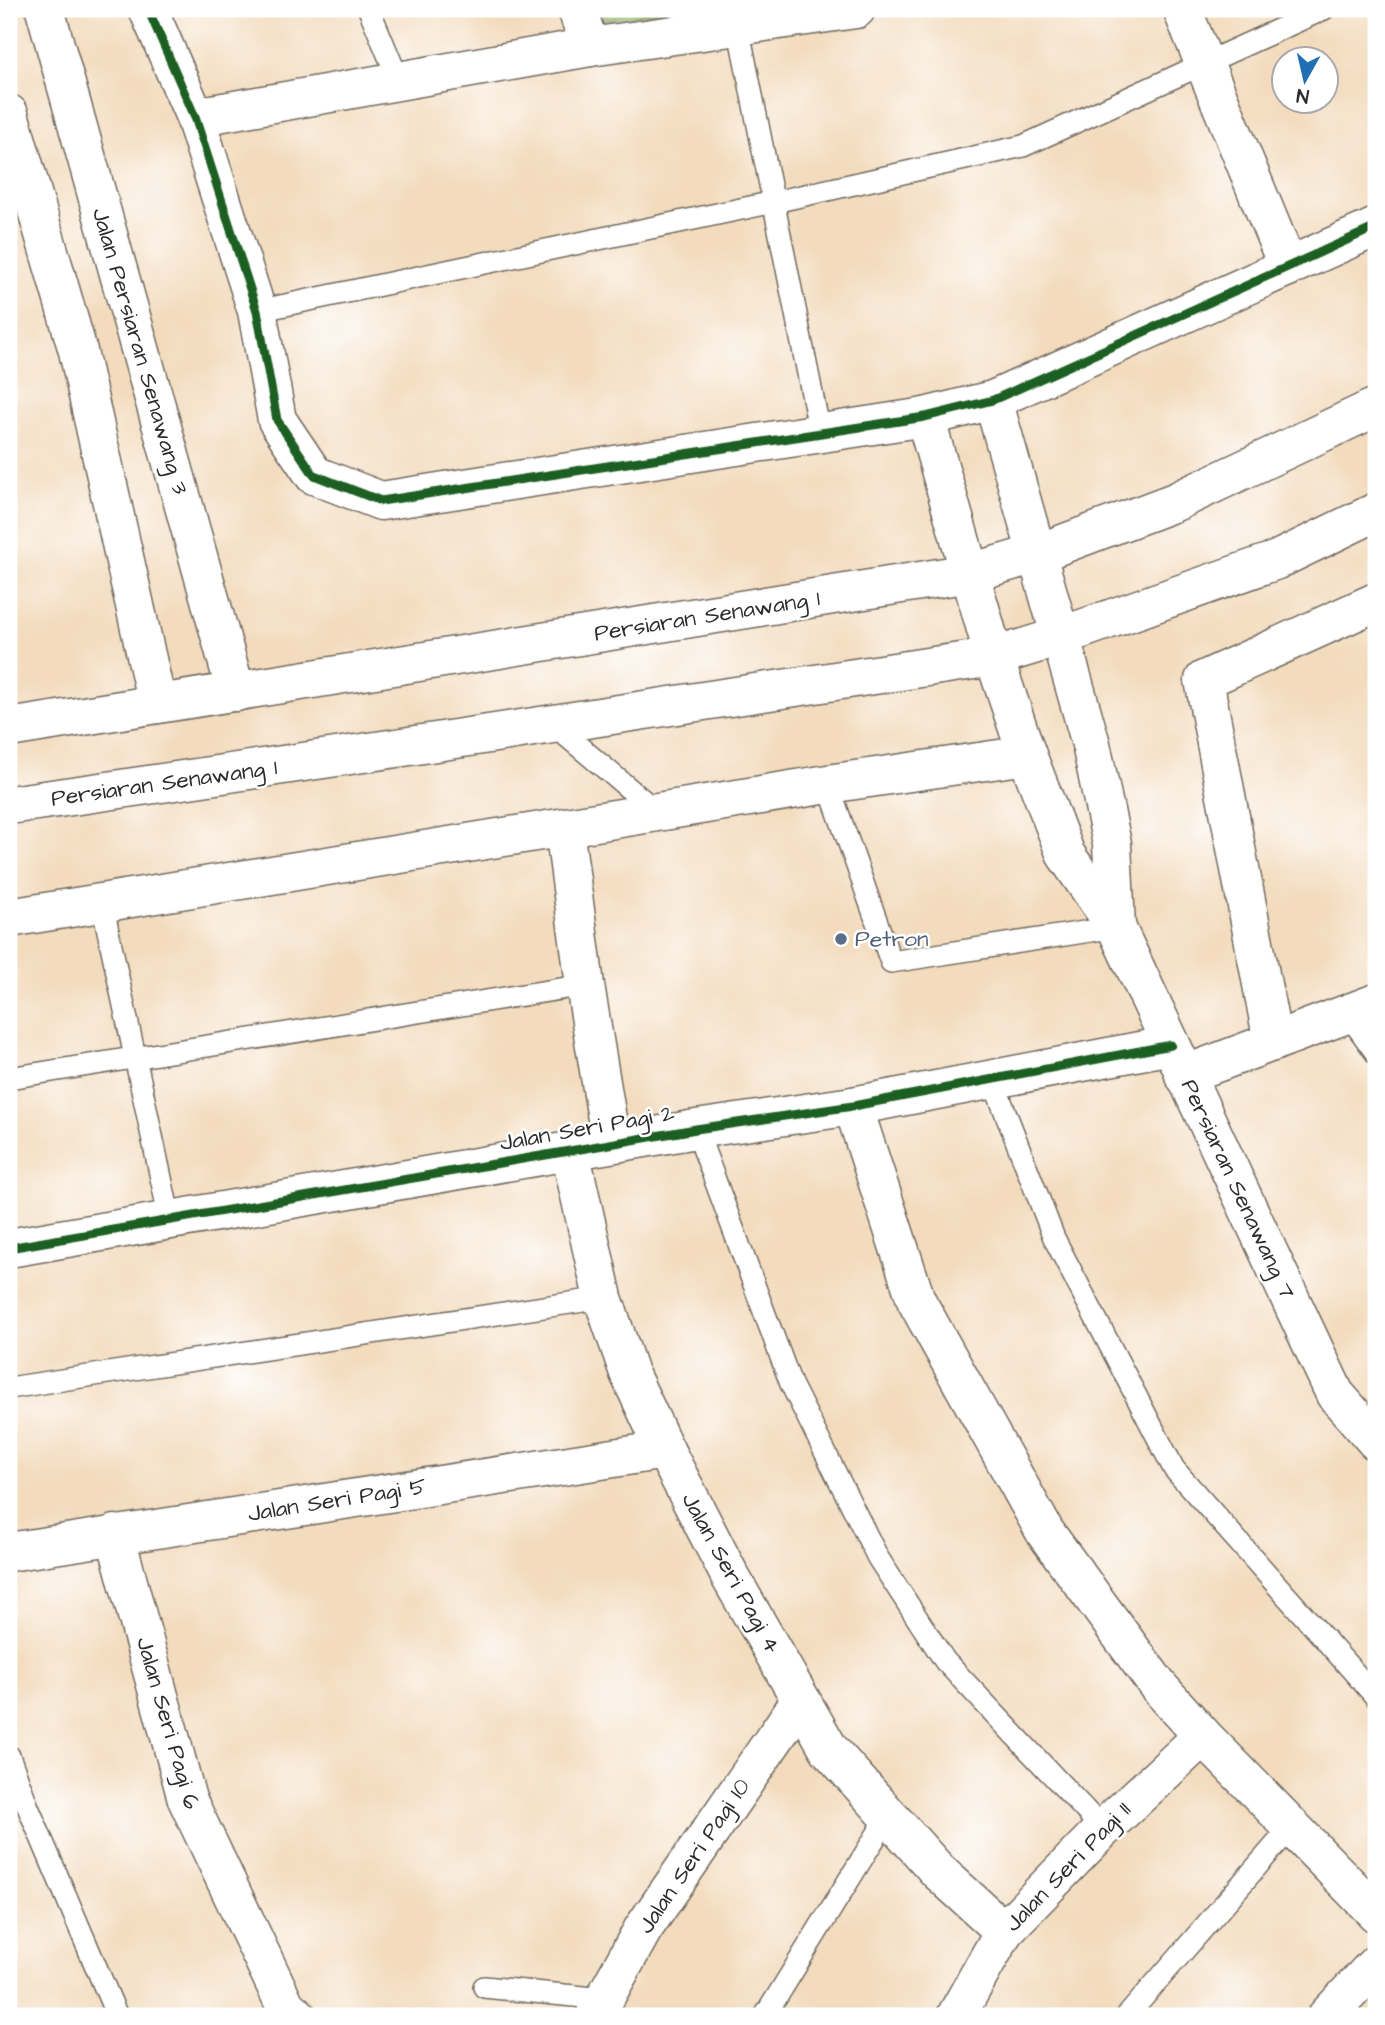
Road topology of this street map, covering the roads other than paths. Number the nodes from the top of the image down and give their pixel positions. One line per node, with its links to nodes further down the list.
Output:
1 (45, 9): 28 (street, Jalan Persiaran Senawang 3)
2 (148, 9): 13 (street)
3 (369, 9): 11 (lane)
4 (577, 9): 9 (street)
5 (856, 9): 8 (street)
6 (1182, 9): 10 (street)
7 (1324, 9): 10 (lane)
8 (738, 26): 9 (street); 14 (lane)
9 (590, 47): 11 (street)
10 (1204, 64): 14 (lane); 16 (street)
11 (399, 81): 13 (street)
12 (9, 114): 29 (street)
13 (195, 117): 17 (street)
14 (774, 202): 17 (lane); 21 (lane)
15 (1376, 227): 16 (street)
16 (1288, 267): 18 (street)
17 (257, 312): 21 (street)
18 (993, 400): 20 (street); 23 (street)
19 (1376, 407): 23 (street, Persiaran Senawang 1)
20 (925, 417): 21 (street); 24 (street)
21 (820, 433)
22 (1376, 512): 26 (street, Persiaran Senawang 1)
23 (1036, 554): 24 (street, Persiaran Senawang 1); 26 (street)
24 (970, 573): 27 (street); 28 (street, Persiaran Senawang 1)
25 (1376, 602): 42 (street)
26 (1062, 636): 27 (street, Persiaran Senawang 1); 39 (street)
27 (994, 657): 30 (street, Persiaran Senawang 1); 32 (street)
28 (236, 692): 29 (street, Persiaran Senawang 1)
29 (157, 704): 31 (street, Persiaran Senawang 1)
30 (551, 723): 34 (street, Persiaran Senawang 1); 35 (lane)
31 (9, 728)
32 (1027, 755): 33 (street); 39 (street)
33 (828, 784): 35 (street); 39 (lane)
34 (9, 805)
35 (657, 812): 36 (street)
36 (564, 828): 37 (street); 40 (street)
37 (102, 903): 38 (street); 44 (lane)
38 (9, 918)
39 (1116, 927): 45 (street, Persiaran Senawang 7)
40 (585, 985): 44 (lane); 50 (street)
41 (1362, 1009): 42 (street, Jalan Seri Pagi 2); 43 (lane)
42 (1273, 1042): 45 (street, Jalan Seri Pagi 2)
43 (1376, 1053)
44 (133, 1058): 46 (lane); 52 (lane)
45 (1178, 1060): 47 (street, Jalan Seri Pagi 2); 56 (street, Persiaran Senawang 7)
46 (9, 1078)
47 (992, 1078): 48 (street, Jalan Seri Pagi 2); 60 (lane)
48 (853, 1106): 49 (street, Jalan Seri Pagi 2); 62 (street)
49 (696, 1129): 50 (street, Jalan Seri Pagi 2); 66 (lane)
50 (611, 1143): 51 (street, Jalan Seri Pagi 2)
51 (570, 1151): 52 (street, Jalan Seri Pagi 2); 54 (street, Jalan Seri Pagi 4)
52 (170, 1220): 53 (street, Jalan Seri Pagi 2)
53 (9, 1248)
54 (603, 1298): 55 (lane); 57 (street, Jalan Seri Pagi 4)
55 (9, 1388)
56 (1376, 1441)
57 (665, 1450): 58 (street, Jalan Seri Pagi 5); 61 (street, Jalan Seri Pagi 4)
58 (115, 1534): 59 (street, Jalan Seri Pagi 5); 72 (street, Jalan Seri Pagi 6)
59 (9, 1552)
60 (1376, 1697)
61 (801, 1700): 64 (street, Jalan Seri Pagi 4); 71 (street, Jalan Seri Pagi 10)
62 (1203, 1736): 65 (street); 66 (street, Jalan Seri Pagi 11)
63 (9, 1756): 73 (lane)
64 (889, 1815): 68 (street, Jalan Seri Pagi 4); 74 (lane)
65 (1292, 1826): 67 (street); 76 (lane)
66 (1102, 1829): 68 (street, Jalan Seri Pagi 11)
67 (1376, 1913)
68 (1004, 1931): 75 (street, Jalan Seri Pagi 11)
69 (1376, 1964): 77 (street)
70 (484, 1987): 71 (lane)
71 (599, 2008)
72 (280, 2013)
73 (117, 2016)
74 (765, 2016)
75 (956, 2016)
76 (1127, 2016)
77 (1327, 2016)

